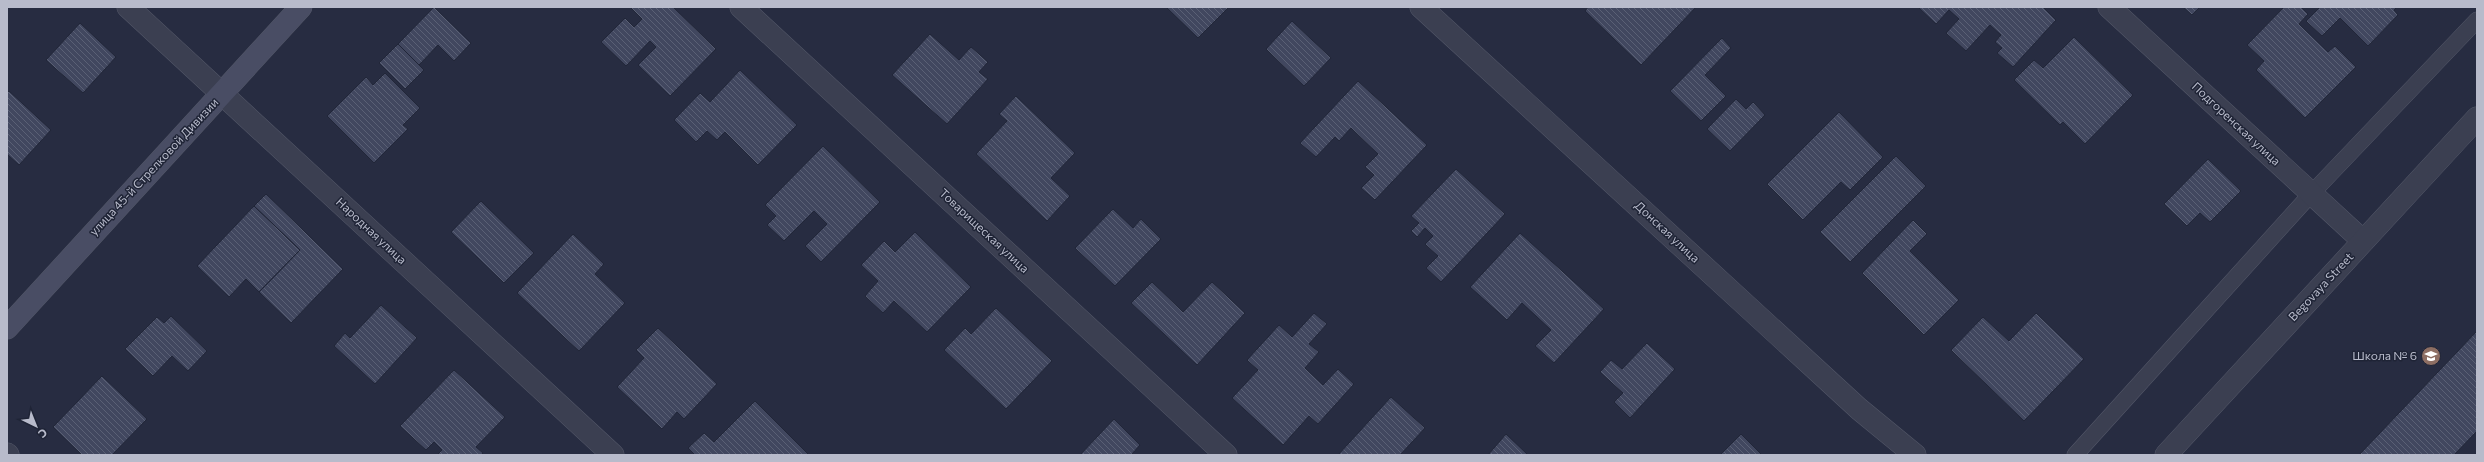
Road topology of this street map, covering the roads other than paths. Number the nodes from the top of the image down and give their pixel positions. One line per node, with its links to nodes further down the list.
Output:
1 (128, 7): 7 (street, Народная улица)
2 (301, 7): 7 (main road, улица 45-й Стрелковой Дивизии)
3 (741, 7): 13 (street, Товарищеская улица)
4 (1421, 7): 14 (street, Донская улица)
5 (2109, 7): 9 (street, Подгоренская улица)
6 (2477, 20): 9 (lane)
7 (221, 94): 11 (main road, улица 45-й Стрелковой Дивизии); 12 (street, Народная улица)
8 (2477, 118): 10 (street, Begovaya Street)
9 (2311, 194): 10 (street, Подгоренская улица); 15 (lane)
10 (2363, 242): 16 (street, Begovaya Street)
11 (7, 328)
12 (613, 455)
13 (1226, 455)
14 (1915, 455)
15 (2075, 455)
16 (2166, 455)

